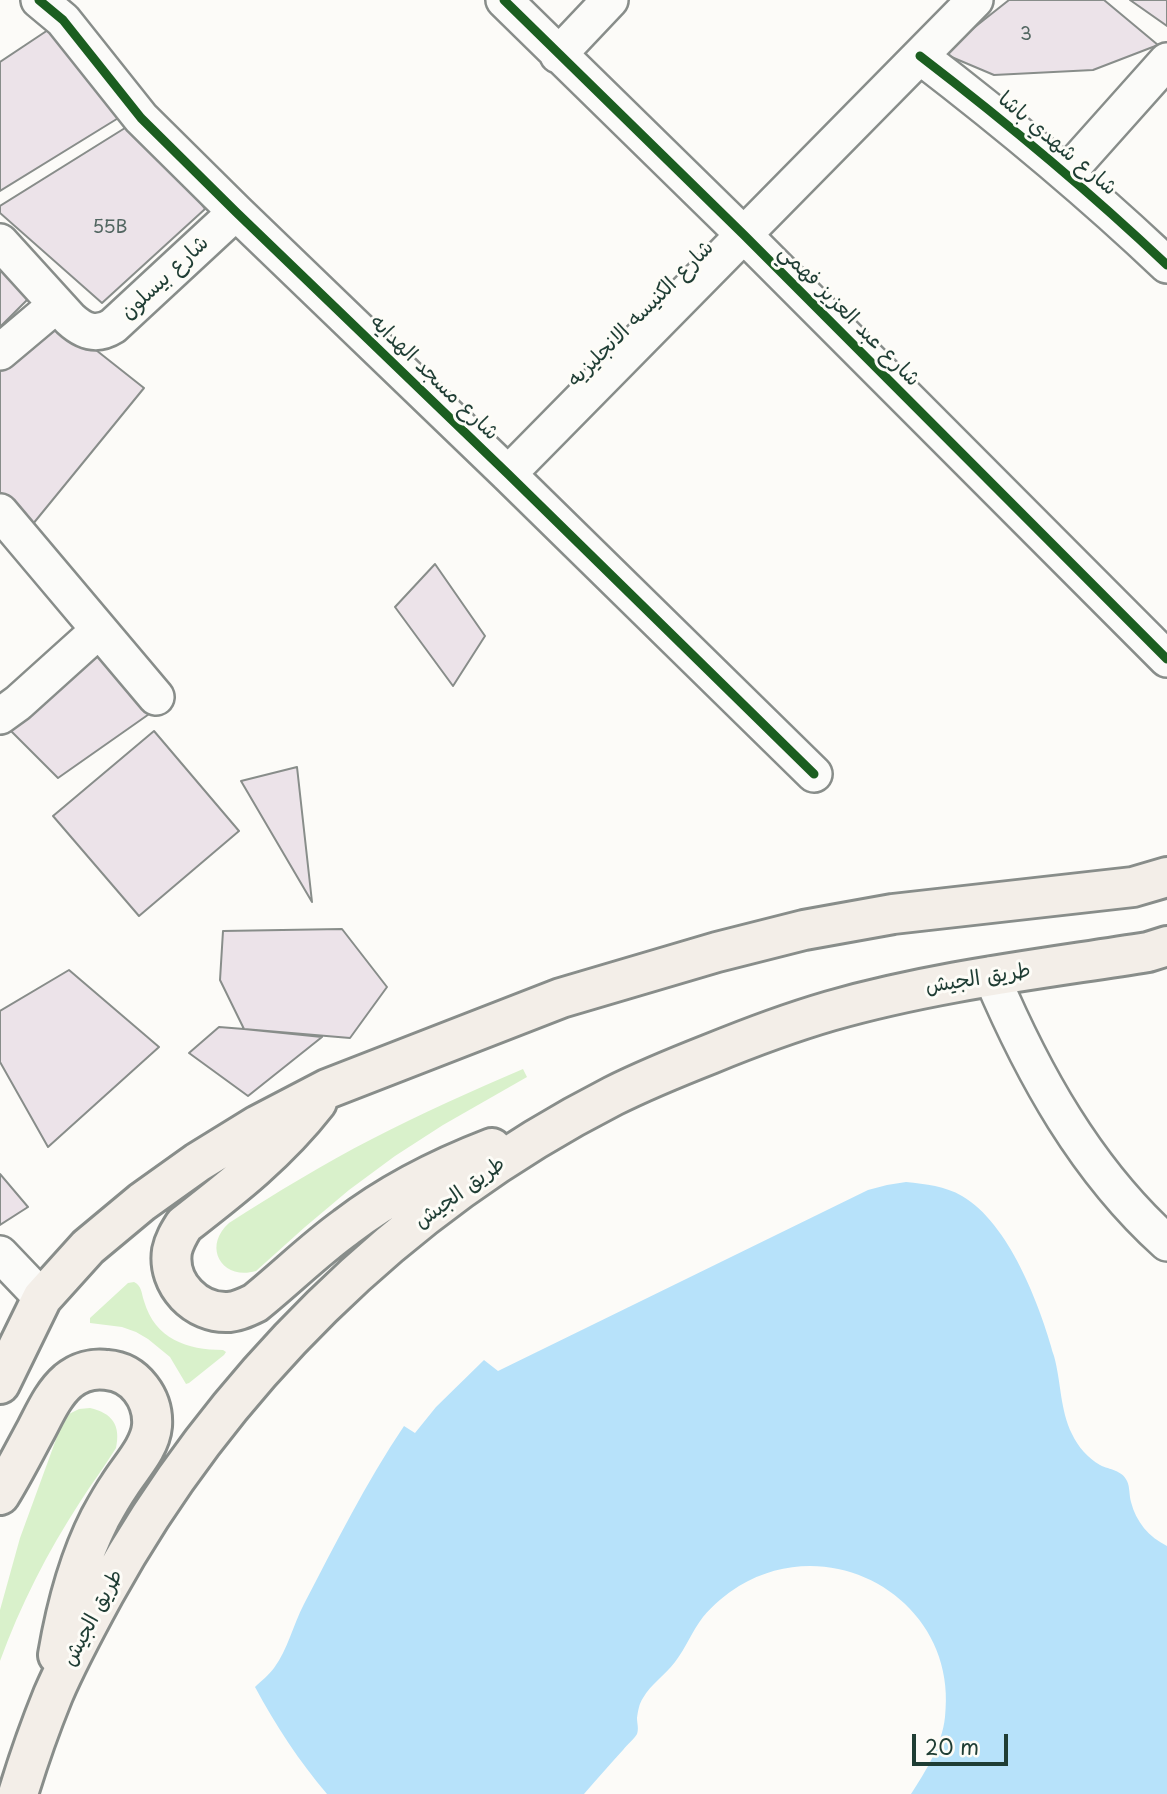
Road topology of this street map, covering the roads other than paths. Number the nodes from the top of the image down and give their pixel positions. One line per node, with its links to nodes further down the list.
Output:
1 (39, 0): 9 (street, شارع مسجد الهدايه)
2 (504, 0): 5 (street, شارع عبد العزيز فهمي)
3 (610, 0): 5 (street)
4 (975, 0): 6 (street, شارع الكنيسه الانجليزيه)
5 (558, 54): 10 (street, شارع عبد العزيز فهمي)
6 (920, 56): 8 (street, شارع شهدي باشا); 10 (street, شارع الكنيسه الانجليزيه)
7 (1167, 61): 8 (street)
8 (1067, 173): 12 (street, شارع شهدي باشا)
9 (236, 212): 13 (street, شارع بيسلون); 15 (street, شارع مسجد الهدايه)
10 (744, 235): 15 (street, شارع الكنيسه الانجليزيه); 18 (street, شارع عبد العزيز فهمي)
11 (0, 242): 13 (street, شارع بيسلون)
12 (1167, 265)
13 (56, 305): 14 (street)
14 (0, 352)
15 (508, 474): 21 (street, شارع مسجد الهدايه)
16 (0, 512): 17 (street)
17 (99, 630): 19 (street); 20 (street)
18 (1167, 659)
19 (156, 696)
20 (0, 716)
21 (814, 774)
22 (1167, 877): 25 (highway)
23 (1167, 946): 24 (highway, طريق الجيش)
24 (991, 975): 26 (highway, طريق الجيش); 27 (street)
25 (327, 1089): 26 (highway); 29 (highway)
26 (560, 1126): 32 (highway, طريق الجيش)
27 (1167, 1243)
28 (0, 1254): 29 (street)
29 (42, 1298): 30 (highway)
30 (0, 1384)
31 (0, 1495): 32 (highway)
32 (53, 1695): 33 (highway, طريق الجيش)
33 (24, 1791)

